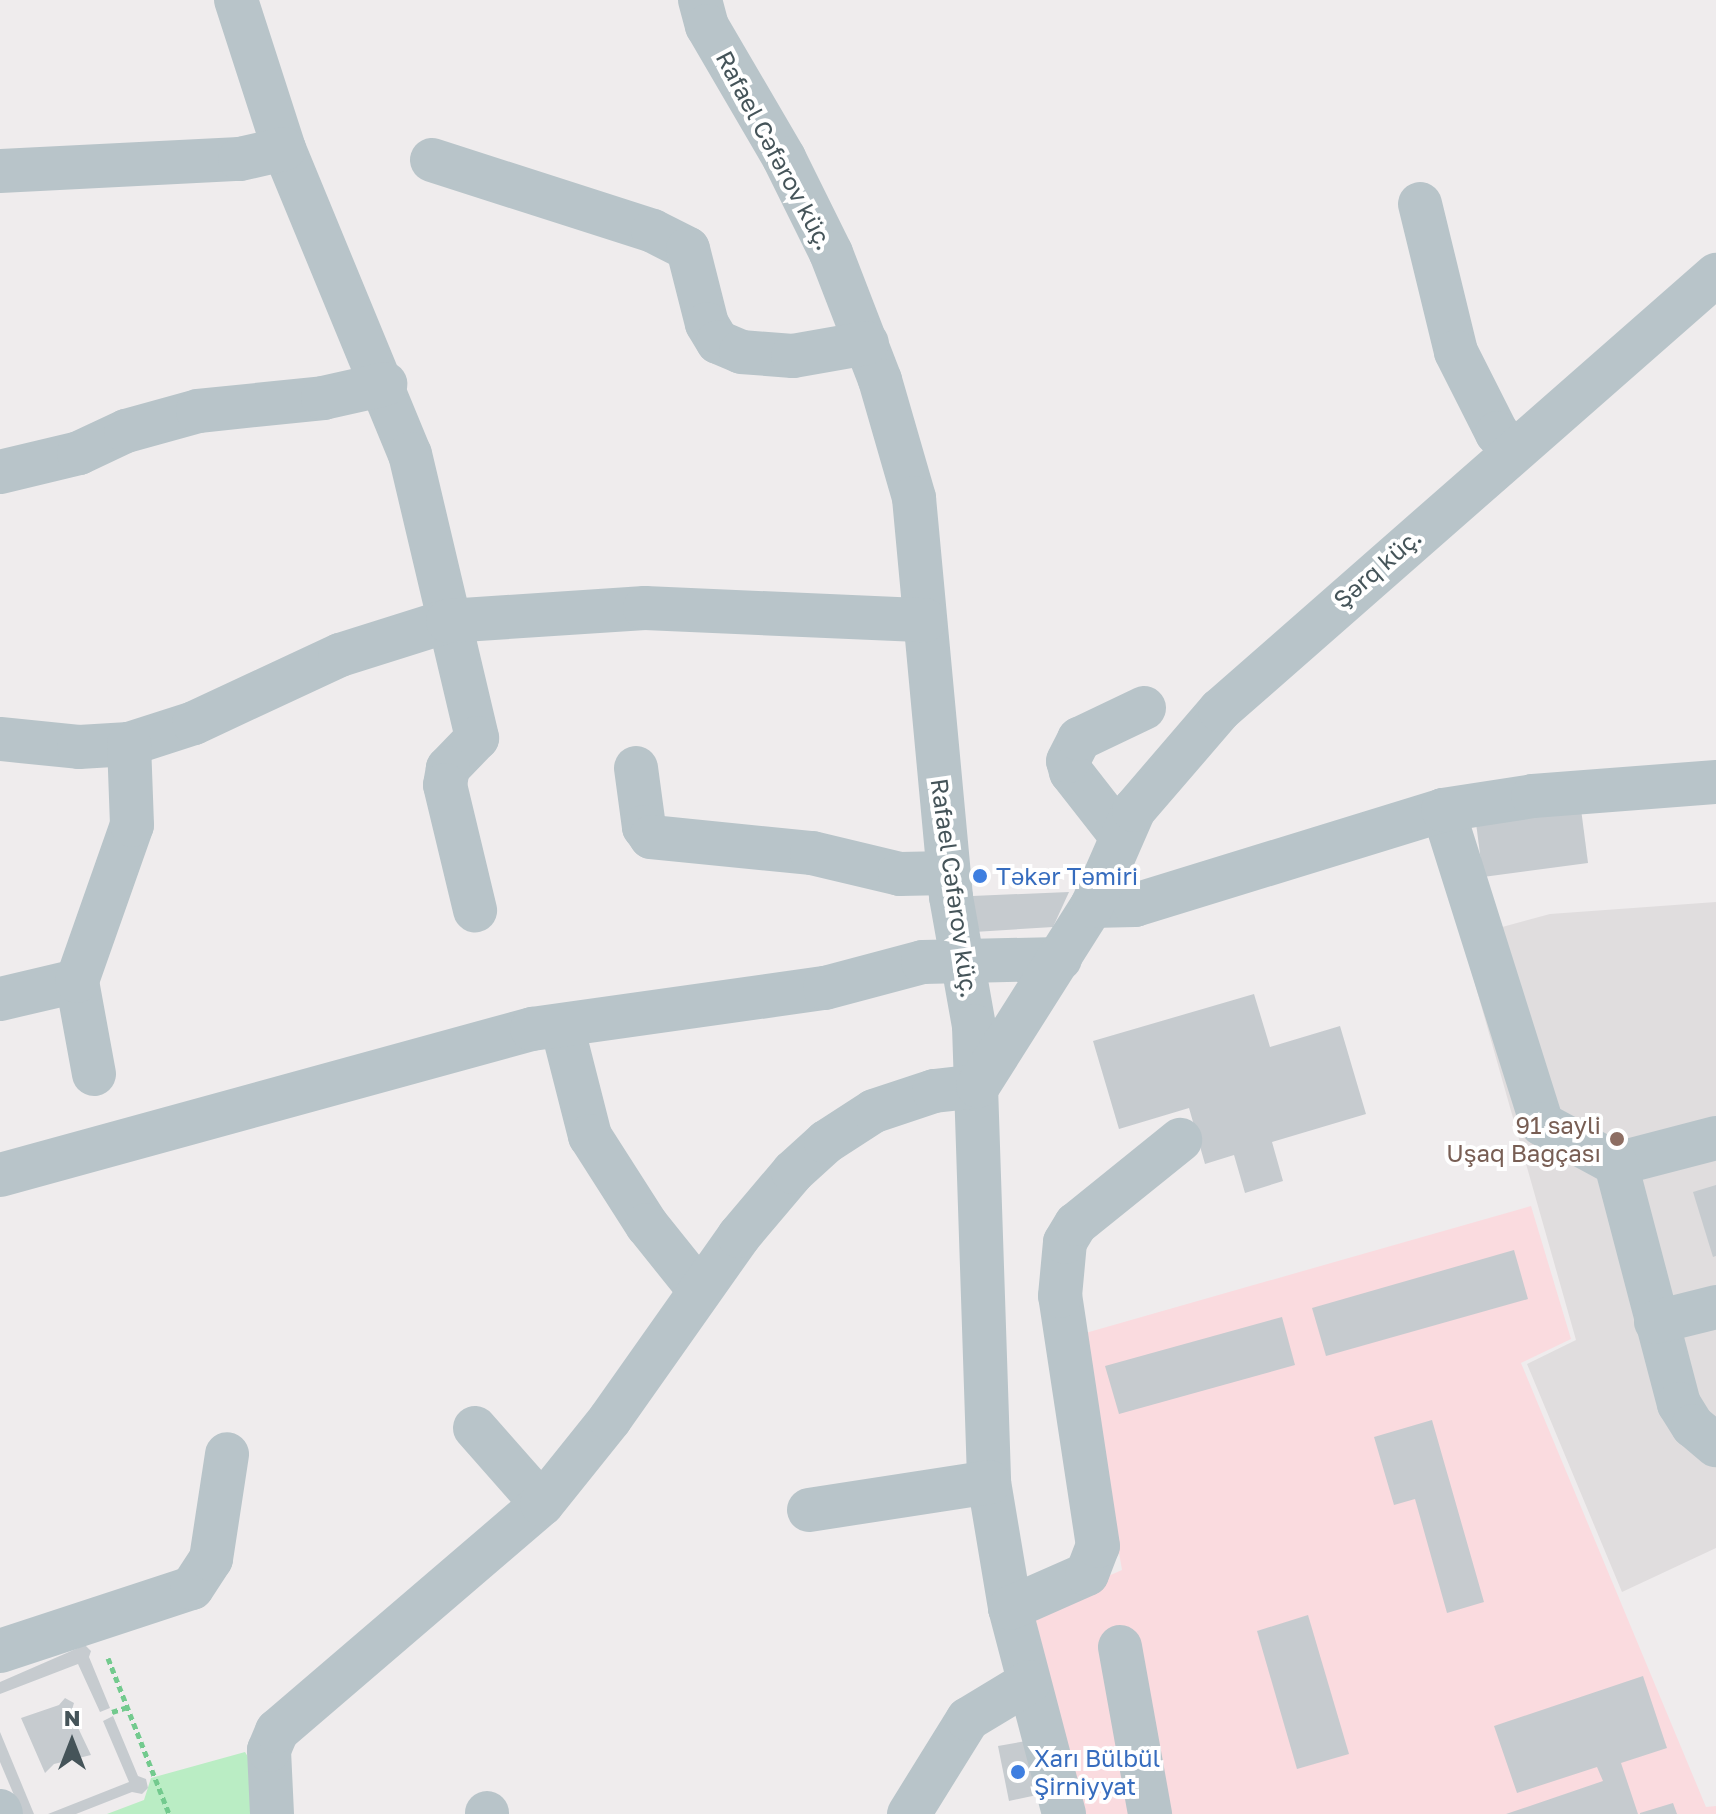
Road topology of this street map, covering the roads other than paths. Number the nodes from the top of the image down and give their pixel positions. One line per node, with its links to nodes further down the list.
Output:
1 (236, 0): 3 (street)
2 (700, 0): 8 (street, Rafael Cəfərov küç.)
3 (284, 149): 5 (street); 9 (street)
4 (432, 160): 8 (street)
5 (0, 171)
6 (1420, 204): 10 (street)
7 (1716, 275): 10 (street, Şərq küç.)
8 (867, 343): 12 (street, Rafael Cəfərov küç.)
9 (385, 384): 11 (street); 13 (street)
10 (1512, 449): 20 (street, Şərq küç.)
11 (0, 472)
12 (925, 620): 13 (street); 21 (street, Rafael Cəfərov küç.)
13 (448, 621): 16 (street); 23 (street)
14 (1144, 708): 20 (street)
15 (0, 739): 16 (street)
16 (129, 744): 26 (street)
17 (636, 768): 21 (street)
18 (1716, 782): 19 (street)
19 (1443, 810): 22 (street); 33 (street)
20 (1121, 836): 22 (street, Şərq küç.)
21 (948, 873): 24 (street, Rafael Cəfərov küç.)
22 (1092, 906): 25 (street, Şərq küç.)
23 (475, 910)
24 (963, 957): 25 (street); 28 (street); 30 (street, Rafael Cəfərov küç.)
25 (1060, 959): 30 (street, Şərq küç.)
26 (77, 981): 27 (street); 29 (street)
27 (0, 999)
28 (562, 1026): 34 (street); 35 (street)
29 (94, 1074)
30 (978, 1086): 35 (street); 41 (street, Rafael Cəfərov küç.)
31 (1716, 1138): 33 (street)
32 (1180, 1140): 44 (street)
33 (1616, 1164): 37 (street)
34 (0, 1175)
35 (699, 1290): 42 (street)
36 (1716, 1307): 37 (street)
37 (1656, 1322): 39 (street)
38 (475, 1428): 42 (street)
39 (1716, 1445)
40 (227, 1454): 46 (street)
41 (989, 1482): 43 (street); 44 (street, Rafael Cəfərov küç.)
42 (542, 1504): 48 (street)
43 (809, 1510)
44 (1010, 1608): 47 (street, Rafael Cəfərov küç.)
45 (1120, 1647): 51 (street)
46 (0, 1651)
47 (1029, 1682): 49 (street); 50 (street, Rafael Cəfərov küç.)
48 (272, 1814)
49 (909, 1814)
50 (1064, 1814)
51 (1150, 1814)

